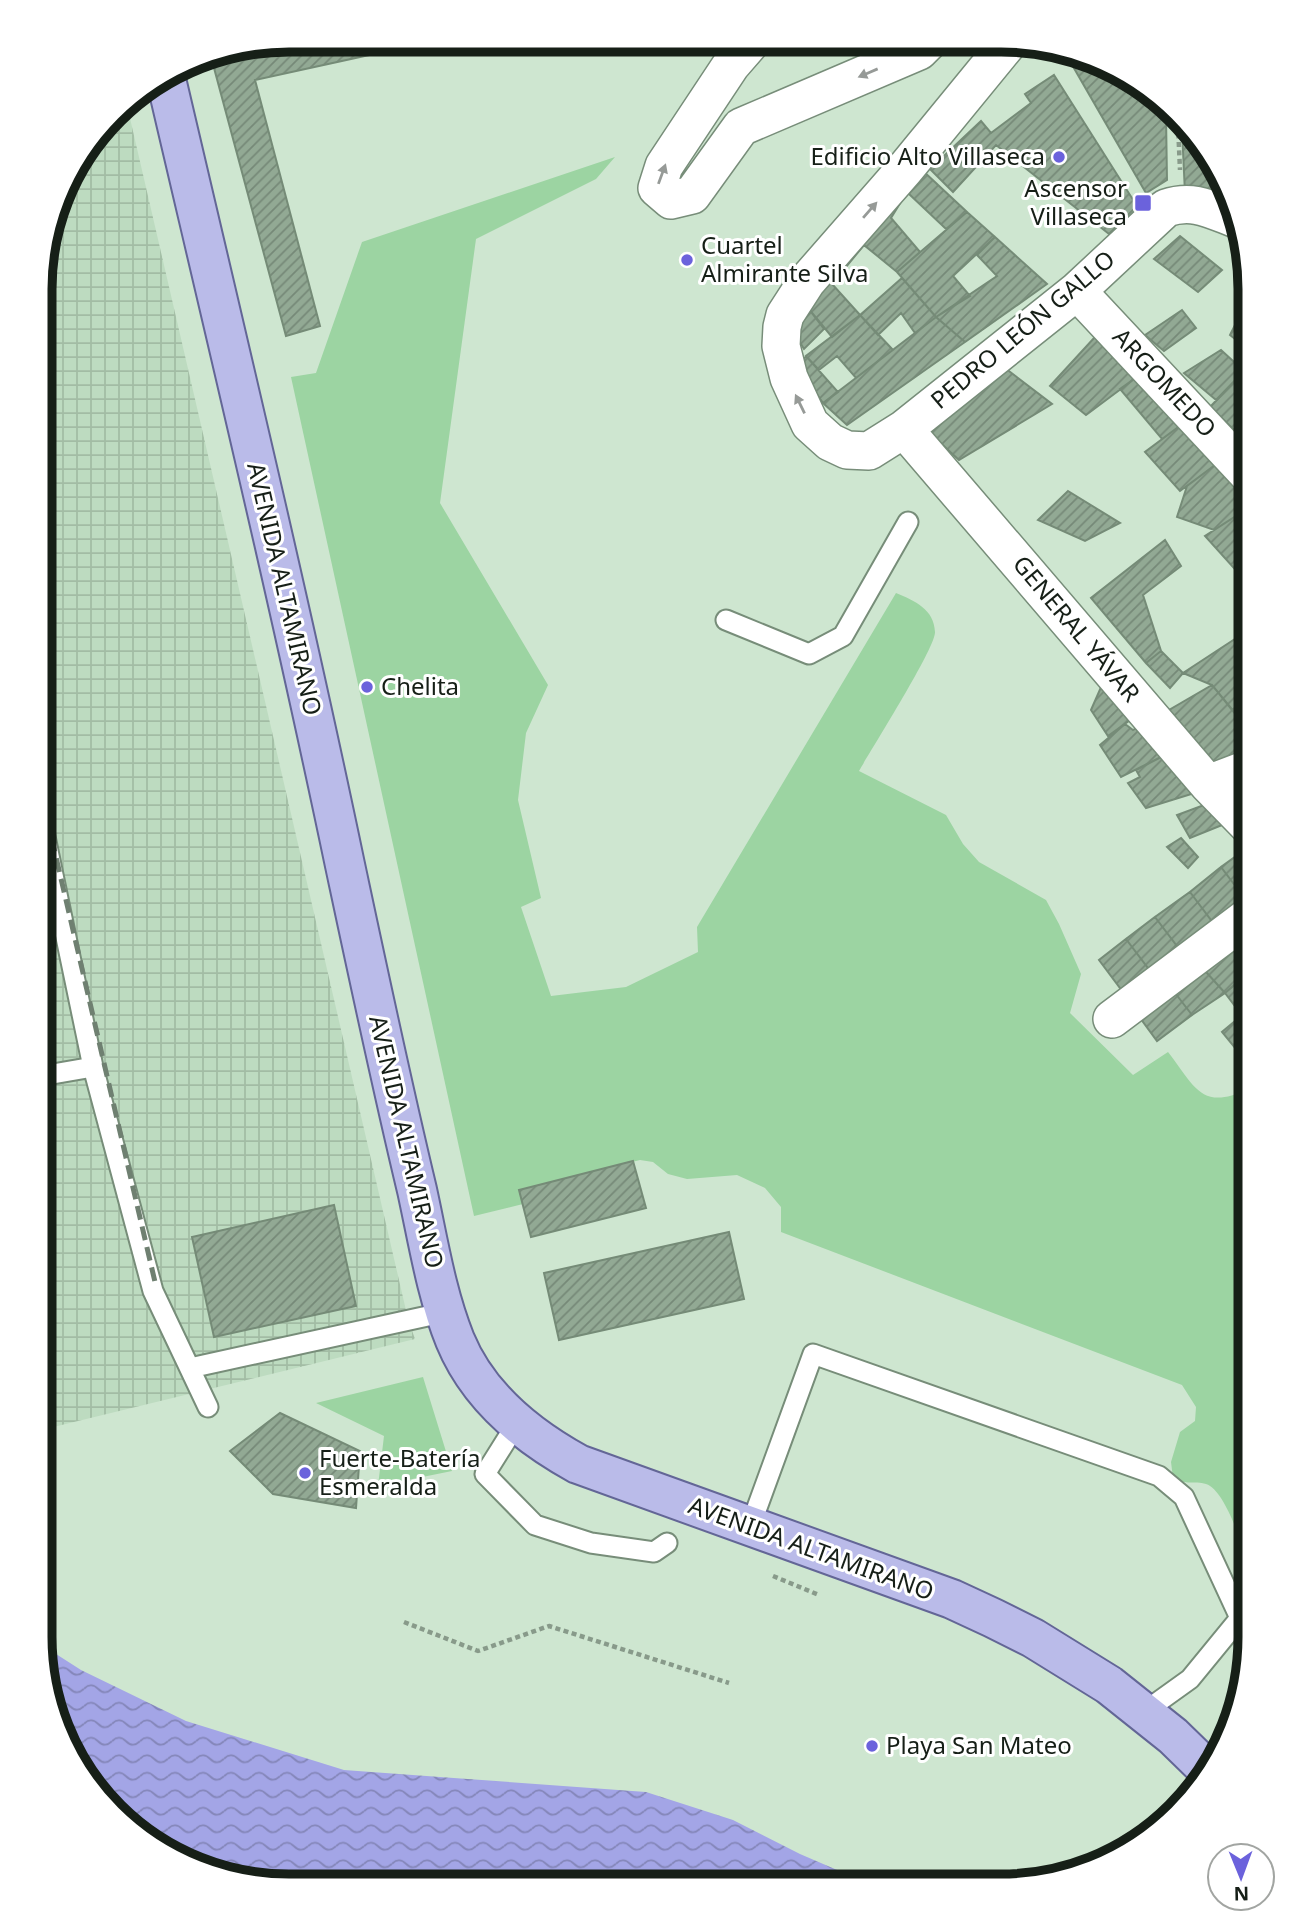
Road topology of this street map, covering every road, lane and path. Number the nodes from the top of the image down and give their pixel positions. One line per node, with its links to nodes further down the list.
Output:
1 (742, 52): 2 (street, one-way to 1)
2 (916, 52)
3 (1001, 52): 9 (street, PEDRO LEÓN GALLO, one-way to 3)
4 (168, 87): 21 (main road, AVENIDA ALTAMIRANO)
5 (1178, 133): 6 (path)
6 (1182, 203): 7 (street); 8 (street, PEDRO LEÓN GALLO)
7 (1224, 215)
8 (1077, 291): 9 (street, PEDRO LEÓN GALLO); 10 (street, ARGOMEDO)
9 (904, 429): 14 (street, GENERAL YÁVAR)
10 (1238, 463)
11 (908, 522): 12 (lane)
12 (726, 620)
13 (1238, 773): 14 (street)
14 (1208, 784): 15 (street, GENERAL YÁVAR)
15 (1238, 814)
16 (52, 874): 19 (lane)
17 (1238, 925): 18 (street)
18 (1112, 1019)
19 (93, 1067): 20 (lane); 22 (lane)
20 (52, 1074)
21 (446, 1312): 22 (lane); 24 (main road, AVENIDA ALTAMIRANO)
22 (190, 1368): 23 (lane)
23 (208, 1407)
24 (517, 1423): 25 (main road, AVENIDA ALTAMIRANO); 26 (lane)
25 (750, 1527): 29 (lane); 33 (main road, AVENIDA ALTAMIRANO)
26 (667, 1543)
27 (810, 1584): 28 (path)
28 (819, 1595)
29 (1237, 1612)
30 (404, 1622): 32 (path)
31 (1237, 1622): 33 (lane)
32 (729, 1683)
33 (1144, 1712): 34 (main road, AVENIDA ALTAMIRANO)
34 (1201, 1763)

